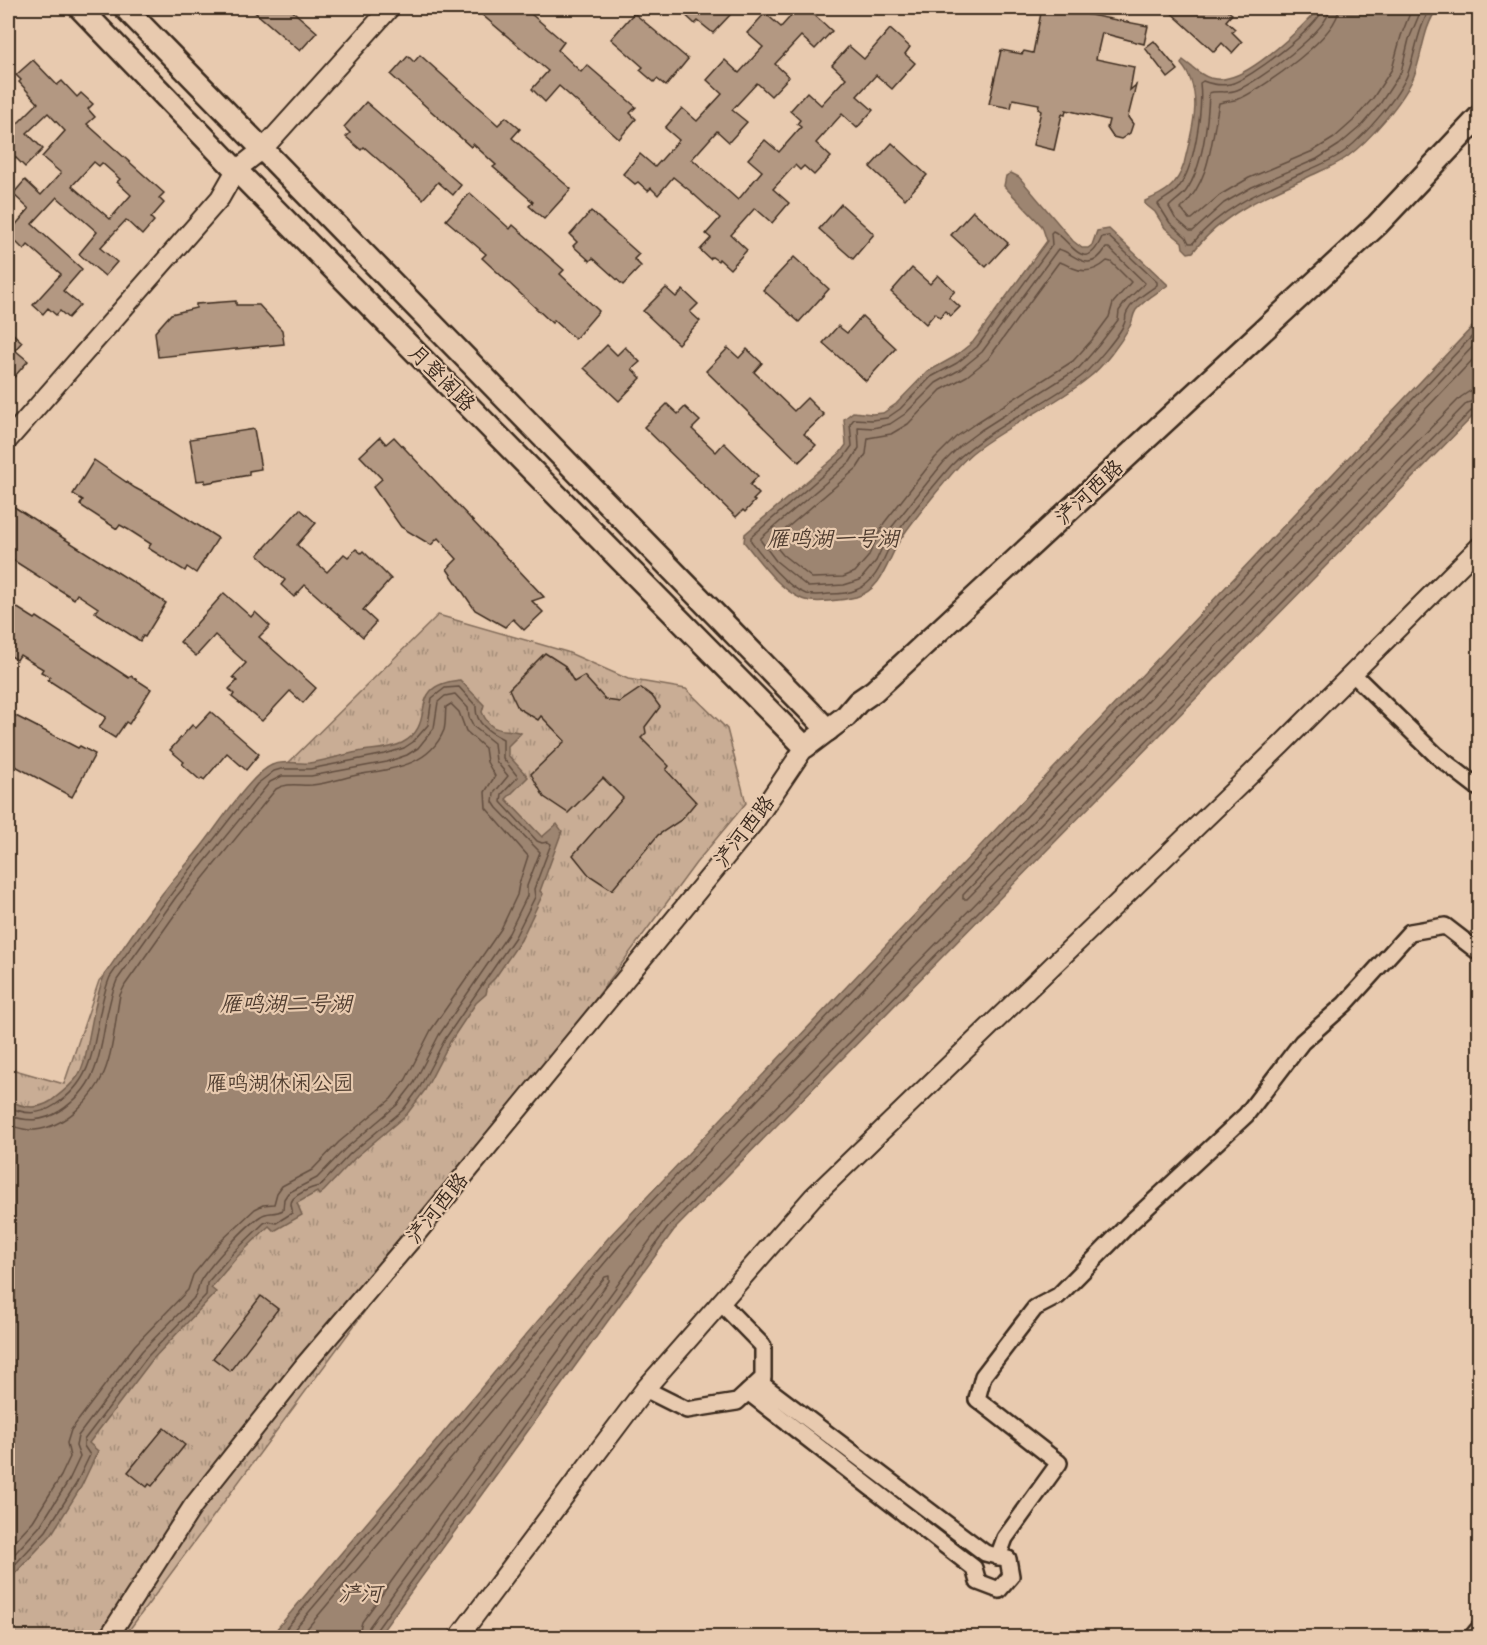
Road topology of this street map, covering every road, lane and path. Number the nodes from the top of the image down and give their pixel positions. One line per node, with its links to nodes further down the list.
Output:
1 (80, 8): 6 (main road, 月登阁路)
2 (125, 8): 5 (main road, 月登阁路)
3 (390, 8): 5 (street)
4 (1479, 116): 10 (main road, 浐河西路)
5 (263, 149): 6 (street); 10 (main road, 月登阁路)
6 (236, 170): 7 (street); 11 (main road, 月登阁路)
7 (8, 440)
8 (1479, 546): 9 (street)
9 (1352, 673): 12 (street); 14 (street)
10 (828, 730): 11 (main road, 浐河西路)
11 (805, 747): 19 (street, 浐河西路)
12 (1479, 789)
13 (1479, 953): 17 (street)
14 (720, 1302): 15 (street); 16 (street)
15 (753, 1387): 16 (street); 17 (street); 17 (street)
16 (645, 1389): 20 (street)
17 (998, 1557)
18 (1479, 1632): 21 (main road)
19 (108, 1638)
20 (458, 1638)
21 (1475, 1638)

